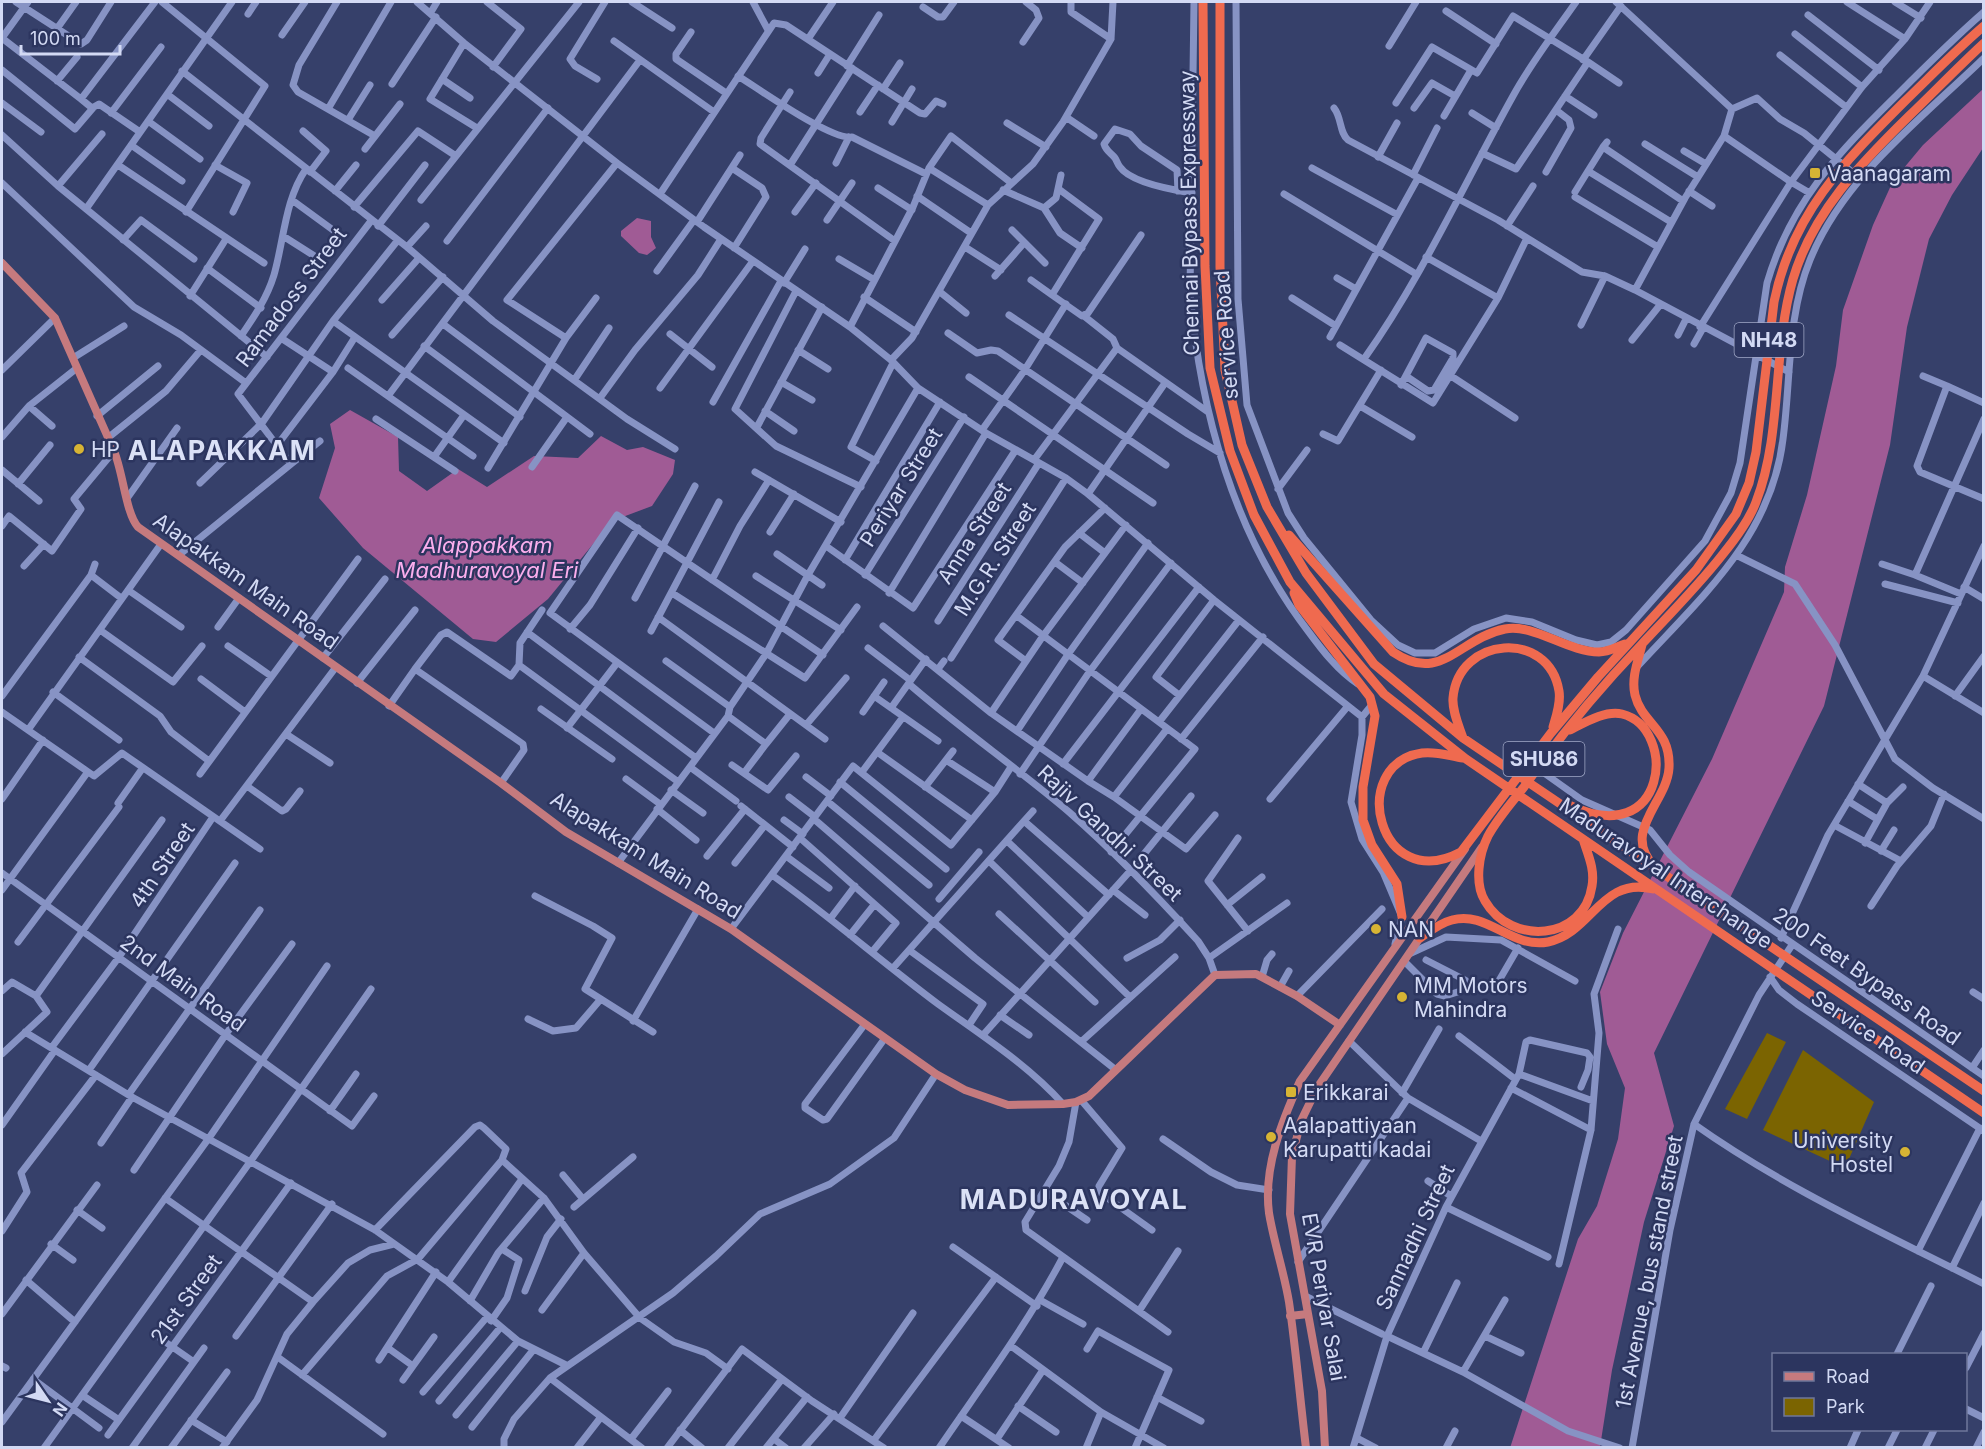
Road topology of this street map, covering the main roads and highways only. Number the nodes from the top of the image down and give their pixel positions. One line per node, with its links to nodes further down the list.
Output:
1 (1203, 2): 7 (highway, Chennai Bypass Expressway)
2 (1220, 2): 6 (highway, Chennai Bypass Expressway)
3 (1983, 26): 11 (highway, NH48)
4 (1983, 43): 8 (highway, NH48)
5 (2, 262): 28 (main road, Alapakkam Main Road)
6 (1267, 507): 11 (highway); 14 (highway, Chennai Bypass Expressway)
7 (1290, 582): 15 (highway, Chennai Bypass Expressway); 26 (highway)
8 (1682, 601): 9 (highway); 12 (highway, NH48)
9 (1691, 608)
10 (1626, 630): 11 (highway)
11 (1631, 640): 13 (highway, NH48)
12 (1643, 642): 13 (highway, NH48); 24 (highway)
13 (1602, 680): 16 (highway, NH48); 17 (highway, SHU86)
14 (1425, 707): 18 (highway, Maduravoyal Interchange)
15 (1416, 719): 19 (highway, Maduravoyal Interchange)
16 (1551, 733): 18 (highway); 23 (highway, SHU86)
17 (1564, 733): 20 (highway); 21 (highway, SHU86)
18 (1463, 738): 20 (highway, Maduravoyal Interchange)
19 (1466, 759): 22 (highway, Maduravoyal Interchange); 23 (highway)
20 (1545, 794): 24 (highway, Maduravoyal Interchange)
21 (1487, 837): 22 (highway); 27 (main road, SHU86)
22 (1583, 839): 25 (highway, Maduravoyal Interchange)
23 (1472, 840): 28 (main road, EVR Periyar Salai / SHU86)
24 (1667, 878): 29 (highway, Maduravoyal Interchange)
25 (1661, 891): 27 (highway); 30 (highway, Maduravoyal Interchange)
26 (1402, 917)
27 (1420, 938): 31 (main road, EVR Periyar Salai / SHU86)
28 (1340, 1025): 32 (main road, EVR Periyar Salai / SHU86)
29 (1983, 1092)
30 (1983, 1113)
31 (1308, 1314): 32 (main road); 34 (main road, EVR Periyar Salai / SHU86)
32 (1290, 1316): 33 (main road, EVR Periyar Salai / SHU86)
33 (1306, 1448)
34 (1325, 1448)

